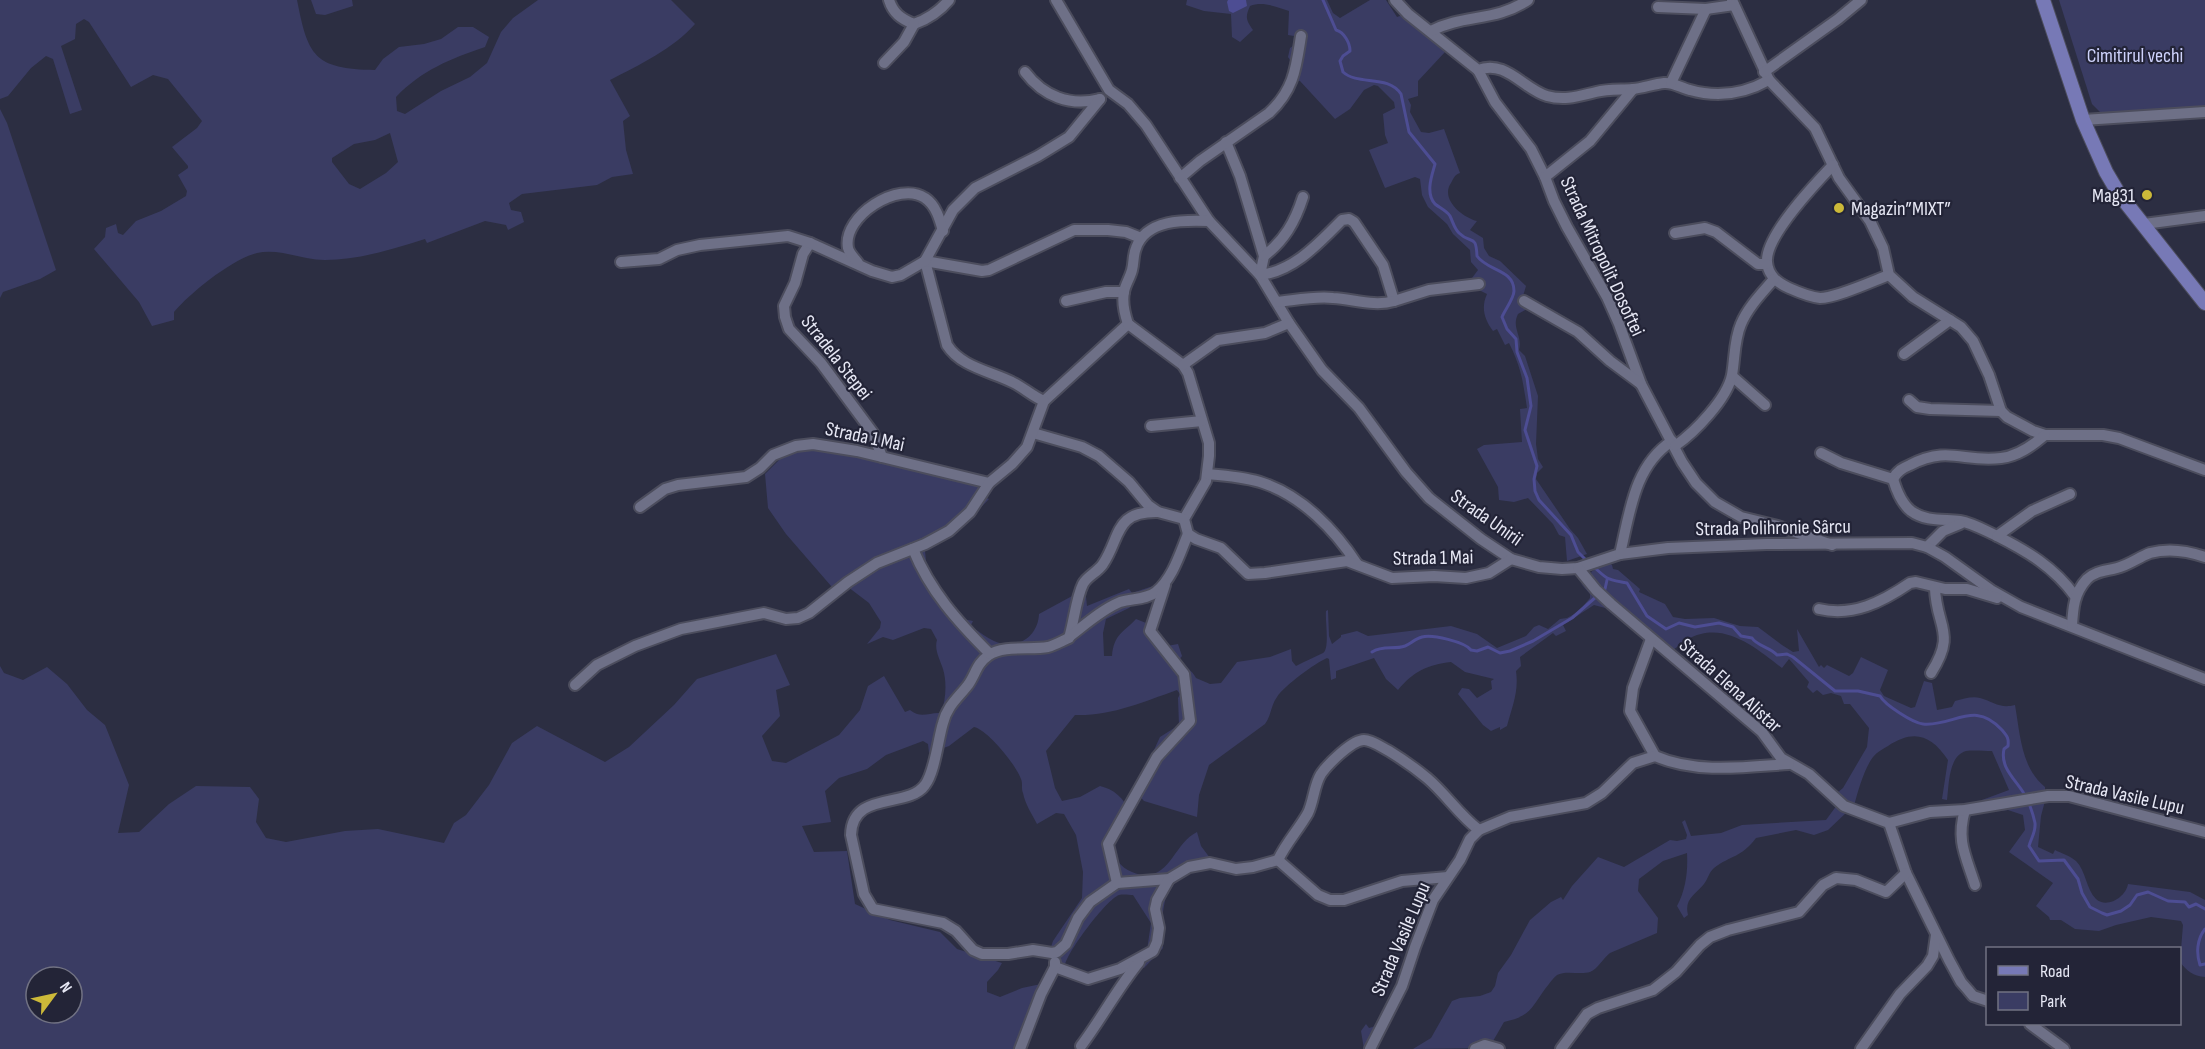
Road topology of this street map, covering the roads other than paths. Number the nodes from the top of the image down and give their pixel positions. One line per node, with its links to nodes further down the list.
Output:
1 (889, 0): 11 (street)
2 (949, 0): 11 (street)
3 (1056, 0): 20 (street, Strada Unirii)
4 (1395, 0): 12 (street, Strada Mitropolit Dosoftei)
5 (1528, 0): 12 (street)
6 (1861, 0): 17 (street)
7 (2043, 0): 23 (main road)
8 (1733, 2): 10 (street); 17 (street)
9 (1658, 7): 10 (street)
10 (1706, 9): 18 (street)
11 (914, 24): 14 (street)
12 (1431, 31): 15 (street, Strada Mitropolit Dosoftei)
13 (1301, 36): 24 (street)
14 (884, 63)
15 (1478, 70): 19 (street); 26 (street, Strada Mitropolit Dosoftei)
16 (1025, 72): 21 (street)
17 (1767, 76): 18 (street); 25 (street)
18 (1671, 83): 19 (street)
19 (1634, 89): 26 (street, Strada Mitropolit Dosoftei)
20 (1109, 90): 21 (street); 27 (street, Strada Unirii)
21 (1100, 99): 32 (street)
22 (2205, 112): 23 (street)
23 (2083, 120): 31 (main road)
24 (1226, 142): 27 (street); 36 (street)
25 (1833, 165): 39 (street); 42 (street)
26 (1545, 177): 57 (street, Strada Mitropolit Dosoftei)
27 (1180, 178): 30 (street, Strada Unirii)
28 (1303, 198): 36 (street)
29 (2205, 216): 31 (street)
30 (1209, 220): 34 (street); 41 (street, Strada Unirii)
31 (2144, 224): 50 (main road)
32 (943, 231): 37 (street); 40 (street)
33 (1675, 233): 39 (street)
34 (1141, 238): 37 (street); 45 (street)
35 (810, 243): 38 (street); 40 (street); 68 (street, Stradela Stepei)
36 (1264, 256): 41 (street)
37 (925, 261): 40 (street); 59 (street)
38 (621, 262)
39 (1766, 264): 43 (street)
40 (860, 266)
41 (1260, 275): 47 (street); 49 (street, Strada Unirii)
42 (1889, 275): 43 (street); 51 (street)
43 (1774, 279): 56 (street)
44 (1479, 284): 47 (street)
45 (1124, 292): 46 (street); 53 (street)
46 (1066, 301)
47 (1394, 301): 49 (street)
48 (1524, 301): 57 (street, Strada Mitropolit Dosoftei)
49 (1277, 302): 52 (street, Strada Unirii)
50 (2205, 303)
51 (1950, 320): 54 (street); 61 (street)
52 (1289, 323): 55 (street); 85 (street, Strada Unirii)
53 (1128, 324): 55 (street); 59 (street)
54 (1904, 354)
55 (1183, 365): 62 (street)
56 (1732, 376): 60 (street); 66 (street)
57 (1641, 384): 66 (street, Strada Mitropolit Dosoftei)
58 (1909, 400): 61 (street)
59 (1044, 401): 64 (street)
60 (1765, 405)
61 (2001, 411): 65 (street)
62 (1202, 420): 63 (street); 70 (street)
63 (1151, 426)
64 (1033, 433): 72 (street); 75 (street)
65 (2045, 435): 69 (street); 71 (street)
66 (1673, 444): 80 (street, Strada Mitropolit Dosoftei); 83 (street)
67 (1821, 453): 71 (street)
68 (882, 457): 72 (street, Strada 1 Mai); 74 (street, Strada 1 Mai)
69 (2205, 470)
70 (1208, 474): 76 (street); 86 (street)
71 (1893, 479): 77 (street)
72 (989, 483): 82 (street)
73 (2070, 494): 79 (street)
74 (639, 507)
75 (1158, 512): 76 (street); 94 (street)
76 (1184, 519): 78 (street)
77 (1969, 523): 79 (street); 81 (street)
78 (1188, 534): 86 (street, Strada 1 Mai); 88 (street)
79 (1997, 536): 90 (street)
80 (1832, 545): 81 (street, Strada Polihronie Sârcu); 83 (street, Strada Polihronie Sârcu)
81 (1927, 547): 91 (street, Strada Polihronie Sârcu)
82 (913, 549): 96 (street); 99 (street)
83 (1620, 554): 87 (street, Strada Unirii)
84 (2205, 557): 90 (street)
85 (1511, 559): 86 (street, Strada 1 Mai); 87 (street, Strada Unirii)
86 (1357, 564)
87 (1578, 568): 95 (street, Strada Elena Alistar)
88 (1166, 582): 94 (street); 110 (street)
89 (1935, 588): 91 (street, Strada Polihronie Sârcu); 92 (street, Strada Polihronie Sârcu); 97 (street)
90 (2075, 596): 93 (street)
91 (2009, 600): 93 (street, Strada Polihronie Sârcu)
92 (1819, 609)
93 (2072, 626): 98 (street, Strada Polihronie Sârcu)
94 (1069, 638): 96 (street)
95 (1651, 639): 100 (street); 101 (street, Strada Elena Alistar)
96 (990, 654): 113 (street)
97 (1931, 673)
98 (2205, 679)
99 (575, 685)
100 (1655, 756): 101 (street); 104 (street)
101 (1789, 764): 103 (street, Strada Elena Alistar)
102 (1965, 810): 103 (street, Strada Vasile Lupu); 105 (street, Strada Vasile Lupu); 111 (street)
103 (1889, 823): 107 (street)
104 (1479, 830): 106 (street); 108 (street, Strada Vasile Lupu)
105 (2205, 832)
106 (1278, 860): 108 (street); 109 (street)
107 (1906, 873): 112 (street); 123 (street)
108 (1448, 877): 120 (street, Strada Vasile Lupu)
109 (1169, 879): 110 (street); 114 (street)
110 (1117, 883): 113 (street)
111 (1975, 885)
112 (1936, 935): 116 (street); 124 (street)
113 (1054, 953): 115 (street)
114 (1141, 959): 115 (street); 118 (street)
115 (1055, 967): 119 (street)
116 (1986, 1000)
117 (2033, 1025): 125 (street)
118 (1081, 1046)
119 (1020, 1049)
120 (1370, 1049)
121 (1475, 1049): 122 (street)
122 (1499, 1049)
123 (1561, 1049)
124 (1861, 1049)
125 (2064, 1049)

